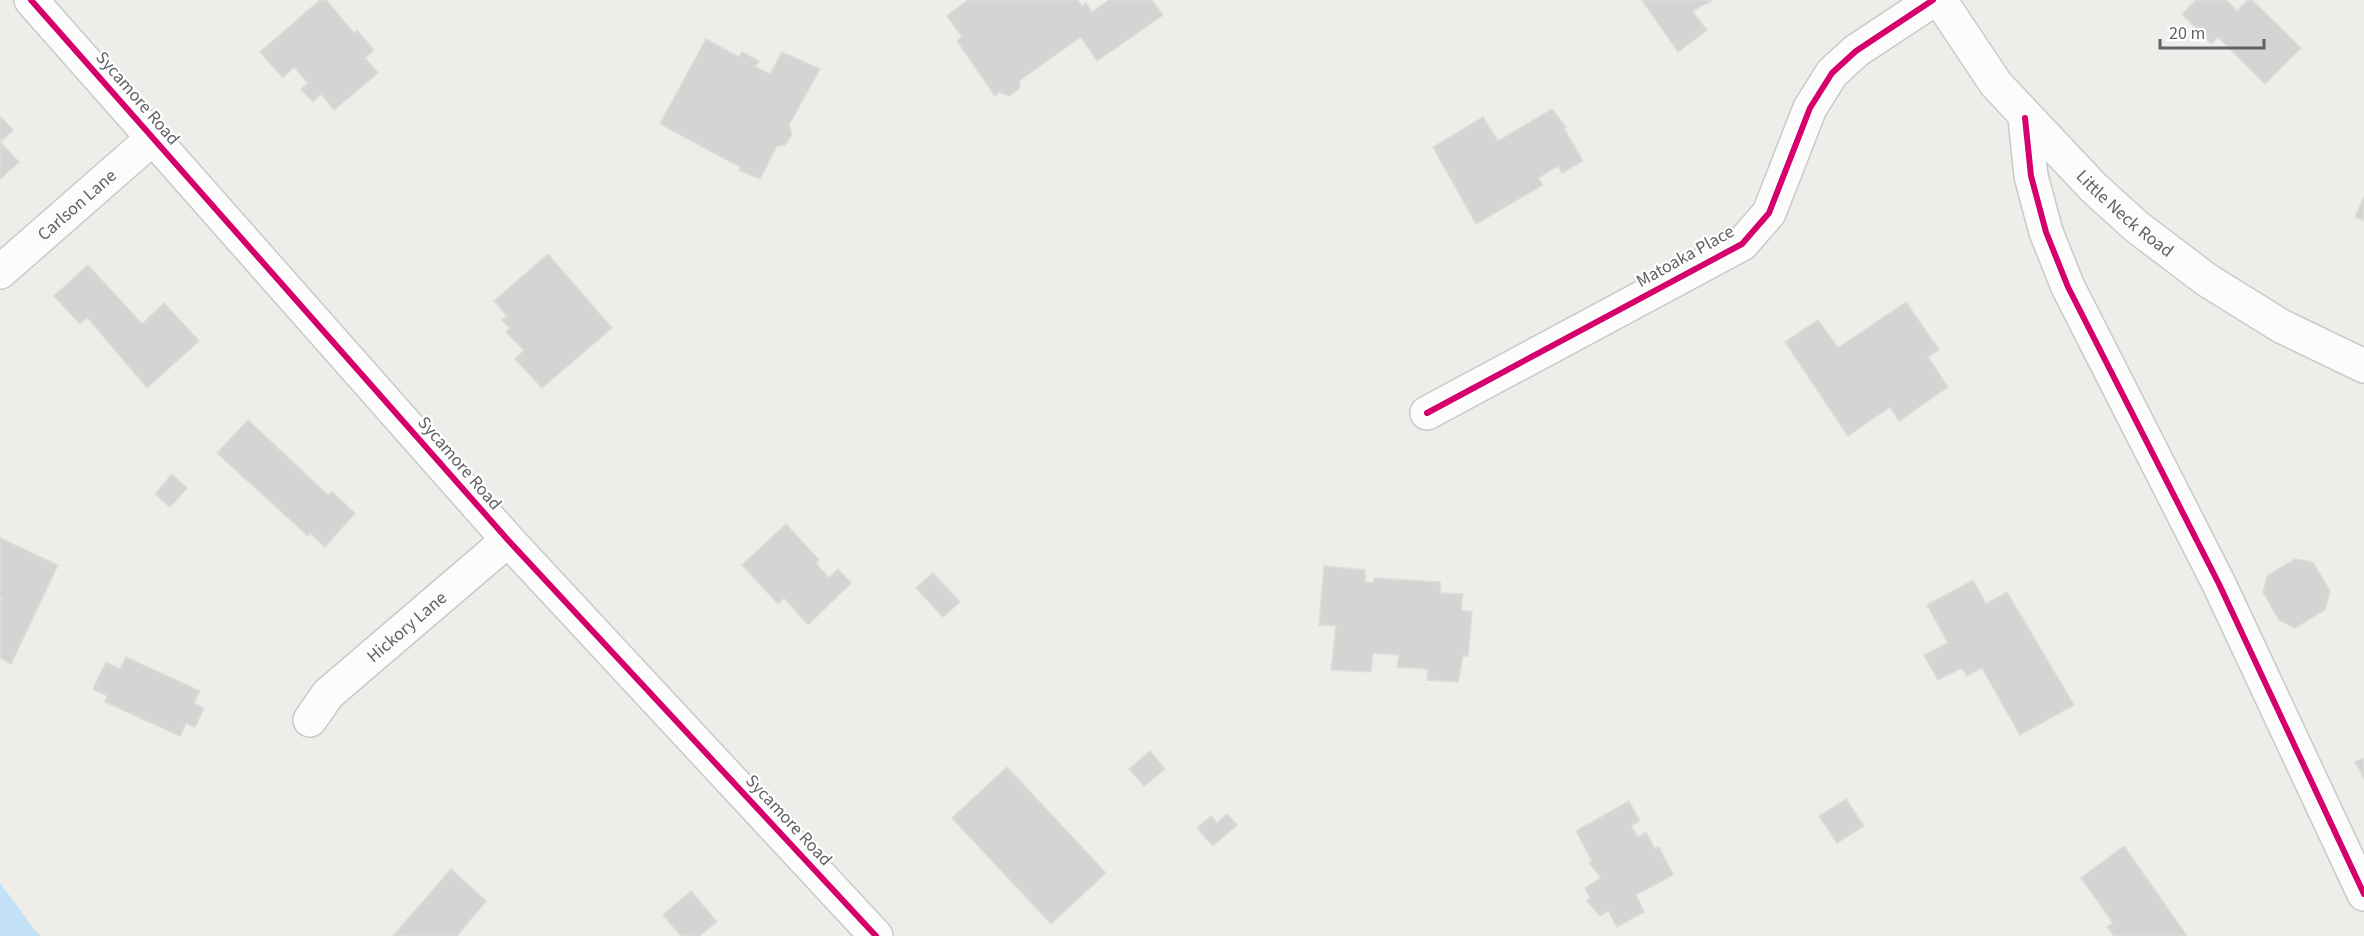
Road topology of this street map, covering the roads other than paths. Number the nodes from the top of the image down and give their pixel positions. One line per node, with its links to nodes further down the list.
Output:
1 (31, 0): 5 (street, Sycamore Road)
2 (1933, 0): 8 (street, Matoaka Place)
3 (1940, 0): 4 (street, Little Neck Road)
4 (2025, 118): 7 (street, Little Neck Road); 11 (street)
5 (153, 138): 6 (street, Carlson Lane); 9 (street, Sycamore Road)
6 (0, 272)
7 (2364, 366)
8 (1427, 413)
9 (508, 540): 10 (street, Hickory Lane); 12 (street, Sycamore Road)
10 (310, 720)
11 (2364, 894)
12 (876, 936)

